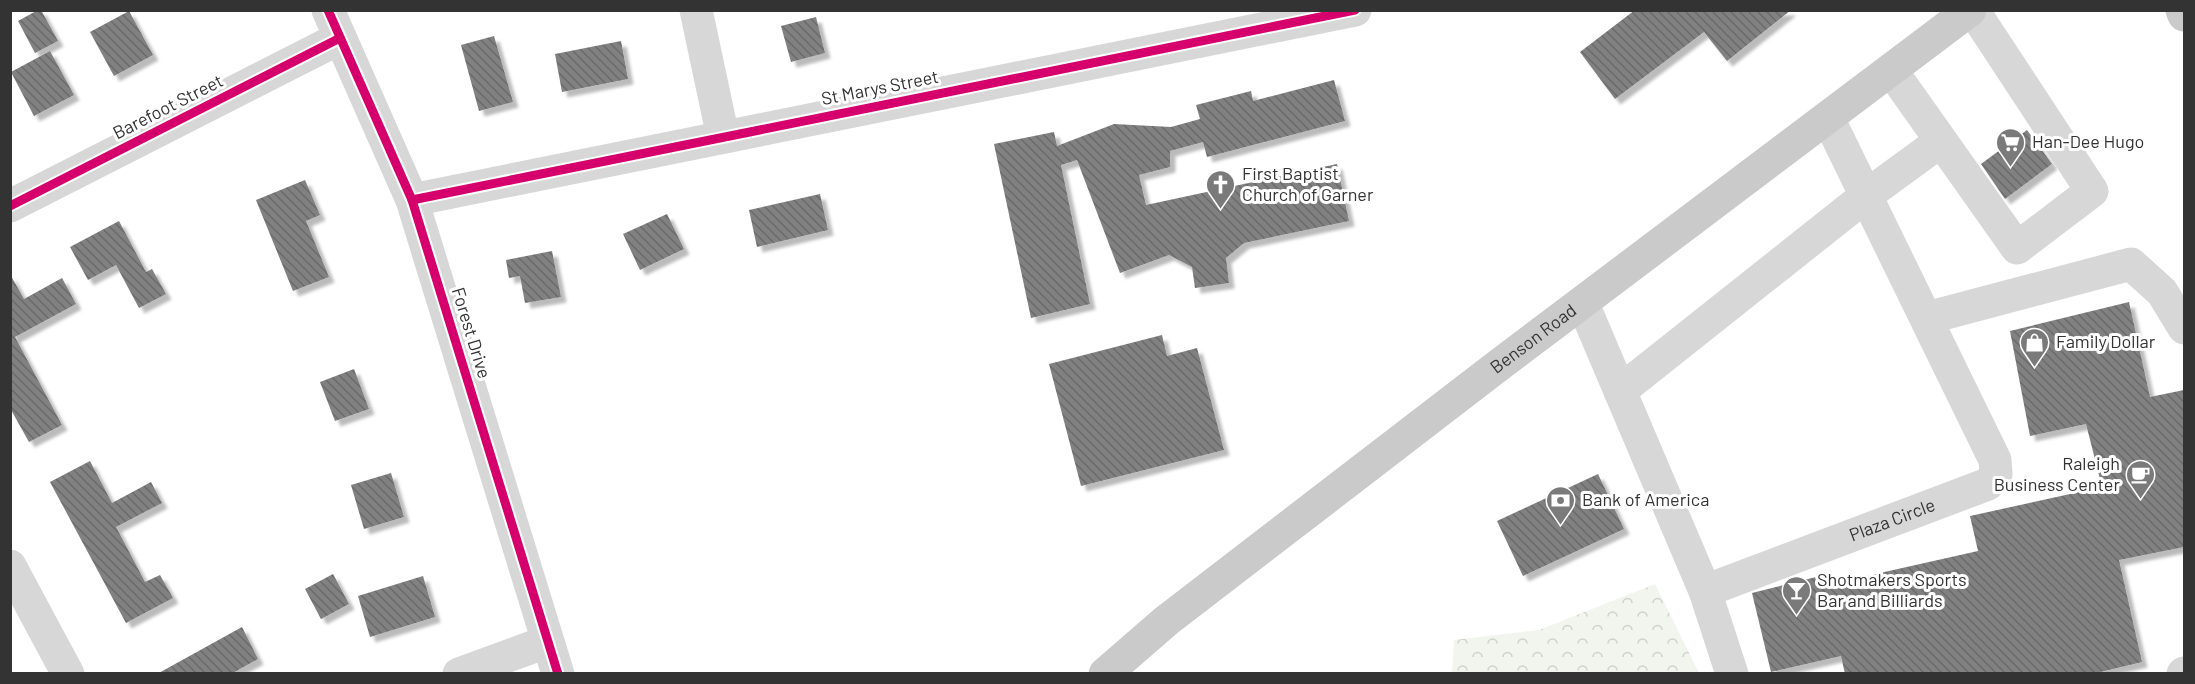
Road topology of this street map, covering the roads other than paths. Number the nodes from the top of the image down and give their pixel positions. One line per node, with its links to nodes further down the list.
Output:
1 (696, 10): 9 (street)
2 (1355, 10): 9 (street, St Marys Street)
3 (2182, 10): 5 (main road)
4 (1958, 15): 7 (main road, Benson Road); 10 (street)
5 (2184, 15)
6 (334, 24): 12 (street, Forest Drive); 13 (street, Barefoot Street)
7 (1891, 70): 8 (main road, Benson Road); 10 (street)
8 (1827, 118): 11 (street, Plaza Circle); 14 (main road, Benson Road)
9 (723, 137): 12 (street, St Marys Street)
10 (1941, 141): 11 (street)
11 (1867, 195): 15 (street, Plaza Circle); 17 (street)
12 (412, 200): 20 (street, Forest Drive)
13 (10, 206)
14 (1583, 304): 17 (street); 24 (main road, Benson Road)
15 (1927, 318): 16 (street); 19 (street, Plaza Circle)
16 (2184, 328)
17 (1620, 391): 19 (street)
18 (10, 566): 21 (street)
19 (1705, 591): 25 (street)
20 (546, 642): 22 (street); 23 (street, Forest Drive)
21 (68, 674)
22 (459, 674)
23 (558, 674)
24 (1105, 674)
25 (1732, 674)

